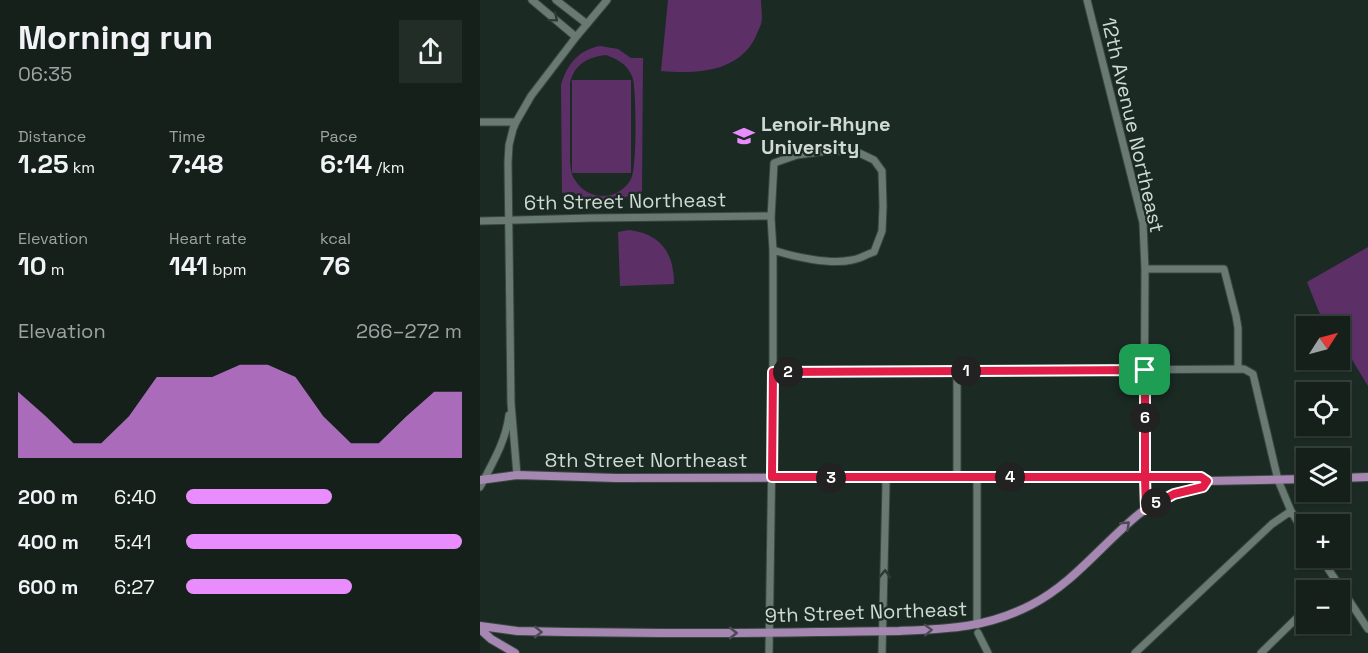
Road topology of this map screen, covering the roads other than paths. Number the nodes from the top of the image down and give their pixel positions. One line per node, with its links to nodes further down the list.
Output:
1 (532, 0): 6 (street, one-way to 6)
2 (555, 0): 5 (street)
3 (607, 0): 5 (street)
4 (1087, 0): 13 (street, 12th Avenue Northeast)
5 (587, 24): 6 (street)
6 (576, 37): 8 (street)
7 (480, 122): 8 (street)
8 (516, 122): 10 (street)
9 (771, 216): 10 (street, 6th Street Northeast); 12 (street); 12 (street)
10 (508, 220): 11 (street, 6th Street Northeast); 18 (street)
11 (480, 221)
12 (773, 250): 17 (street)
13 (1145, 269): 14 (street); 15 (street, 12th Avenue Northeast)
14 (1238, 369): 15 (street); 28 (street)
15 (1145, 370): 16 (street); 23 (street, 12th Avenue Northeast)
16 (957, 371): 17 (street); 21 (street)
17 (773, 372): 20 (street)
18 (511, 403): 19 (street); 30 (street)
19 (517, 475): 20 (main road, 8th Street Northeast); 30 (main road, 8th Street Northeast)
20 (772, 477): 25 (main road, 8th Street Northeast); 40 (street)
21 (957, 477): 22 (main road, 8th Street Northeast); 25 (main road, 8th Street Northeast)
22 (977, 477): 23 (main road, 8th Street Northeast); 37 (street)
23 (1145, 477): 29 (main road, 8th Street Northeast); 31 (street, 12th Avenue Northeast)
24 (1368, 477): 26 (main road)
25 (885, 478): 39 (street, one-way to 25)
26 (1350, 478)
27 (1296, 479): 28 (main road)
28 (1278, 480): 29 (main road); 32 (street)
29 (1207, 481): 31 (main road, 9th Street Northeast)
30 (481, 482)
31 (1146, 509): 37 (main road, 9th Street Northeast, one-way to 31)
32 (1291, 511): 33 (street); 45 (street)
33 (1296, 519)
34 (1350, 602): 38 (street)
35 (1296, 619): 46 (street)
36 (480, 628): 40 (main road, 9th Street Northeast, one-way to 40); 41 (main road)
37 (977, 629): 39 (main road, 9th Street Northeast, one-way to 37); 44 (street)
38 (1368, 629)
39 (883, 631): 40 (main road, 9th Street Northeast); 43 (street)
40 (770, 633): 42 (street)
41 (515, 653)
42 (769, 653)
43 (882, 653)
44 (988, 653)
45 (1135, 653)
46 (1261, 653)

